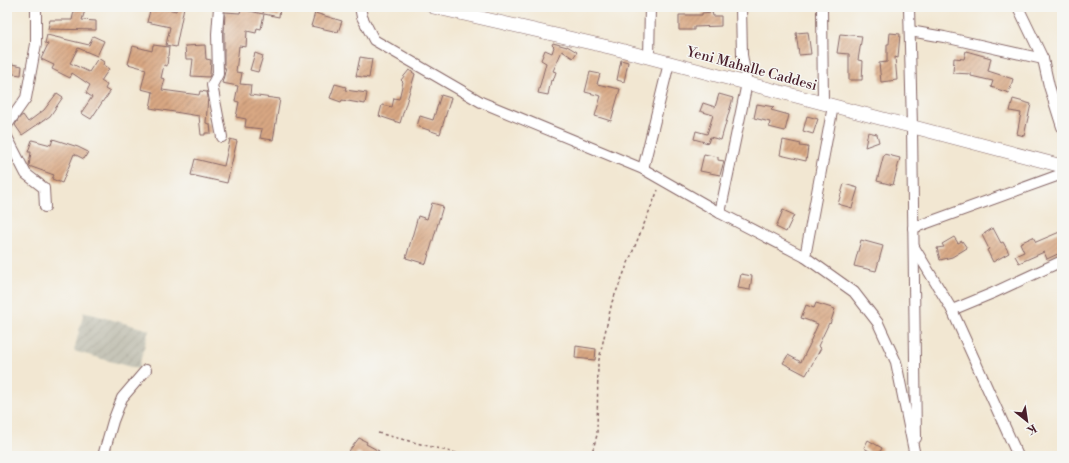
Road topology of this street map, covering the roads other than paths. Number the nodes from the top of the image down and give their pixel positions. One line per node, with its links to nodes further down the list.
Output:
1 (36, 7): 16 (street)
2 (219, 7): 20 (street)
3 (360, 7): 22 (street)
4 (433, 7): 11 (street, Yeni Mahalle Caddesi)
5 (650, 7): 11 (street)
6 (742, 7): 14 (street)
7 (822, 7): 15 (street)
8 (909, 7): 10 (street)
9 (1018, 7): 12 (street)
10 (910, 31): 12 (street); 17 (street)
11 (649, 58): 13 (street, Yeni Mahalle Caddesi)
12 (1043, 59): 18 (street)
13 (669, 63): 14 (street, Yeni Mahalle Caddesi); 22 (street)
14 (747, 84): 15 (street, Yeni Mahalle Caddesi); 25 (street)
15 (828, 105): 17 (street, Yeni Mahalle Caddesi); 28 (street)
16 (7, 125)
17 (912, 127): 21 (street, Yeni Mahalle Caddesi); 26 (street)
18 (1062, 127)
19 (7, 137): 24 (street)
20 (222, 137)
21 (1062, 166)
22 (642, 169): 25 (street)
23 (1062, 174): 26 (street)
24 (45, 207)
25 (720, 213): 28 (street)
26 (914, 228): 27 (street)
27 (914, 246): 30 (street); 33 (street)
28 (805, 257): 33 (street)
29 (1062, 260): 30 (street)
30 (952, 310): 34 (street)
31 (146, 370): 32 (street)
32 (103, 456)
33 (916, 456)
34 (1018, 456)

